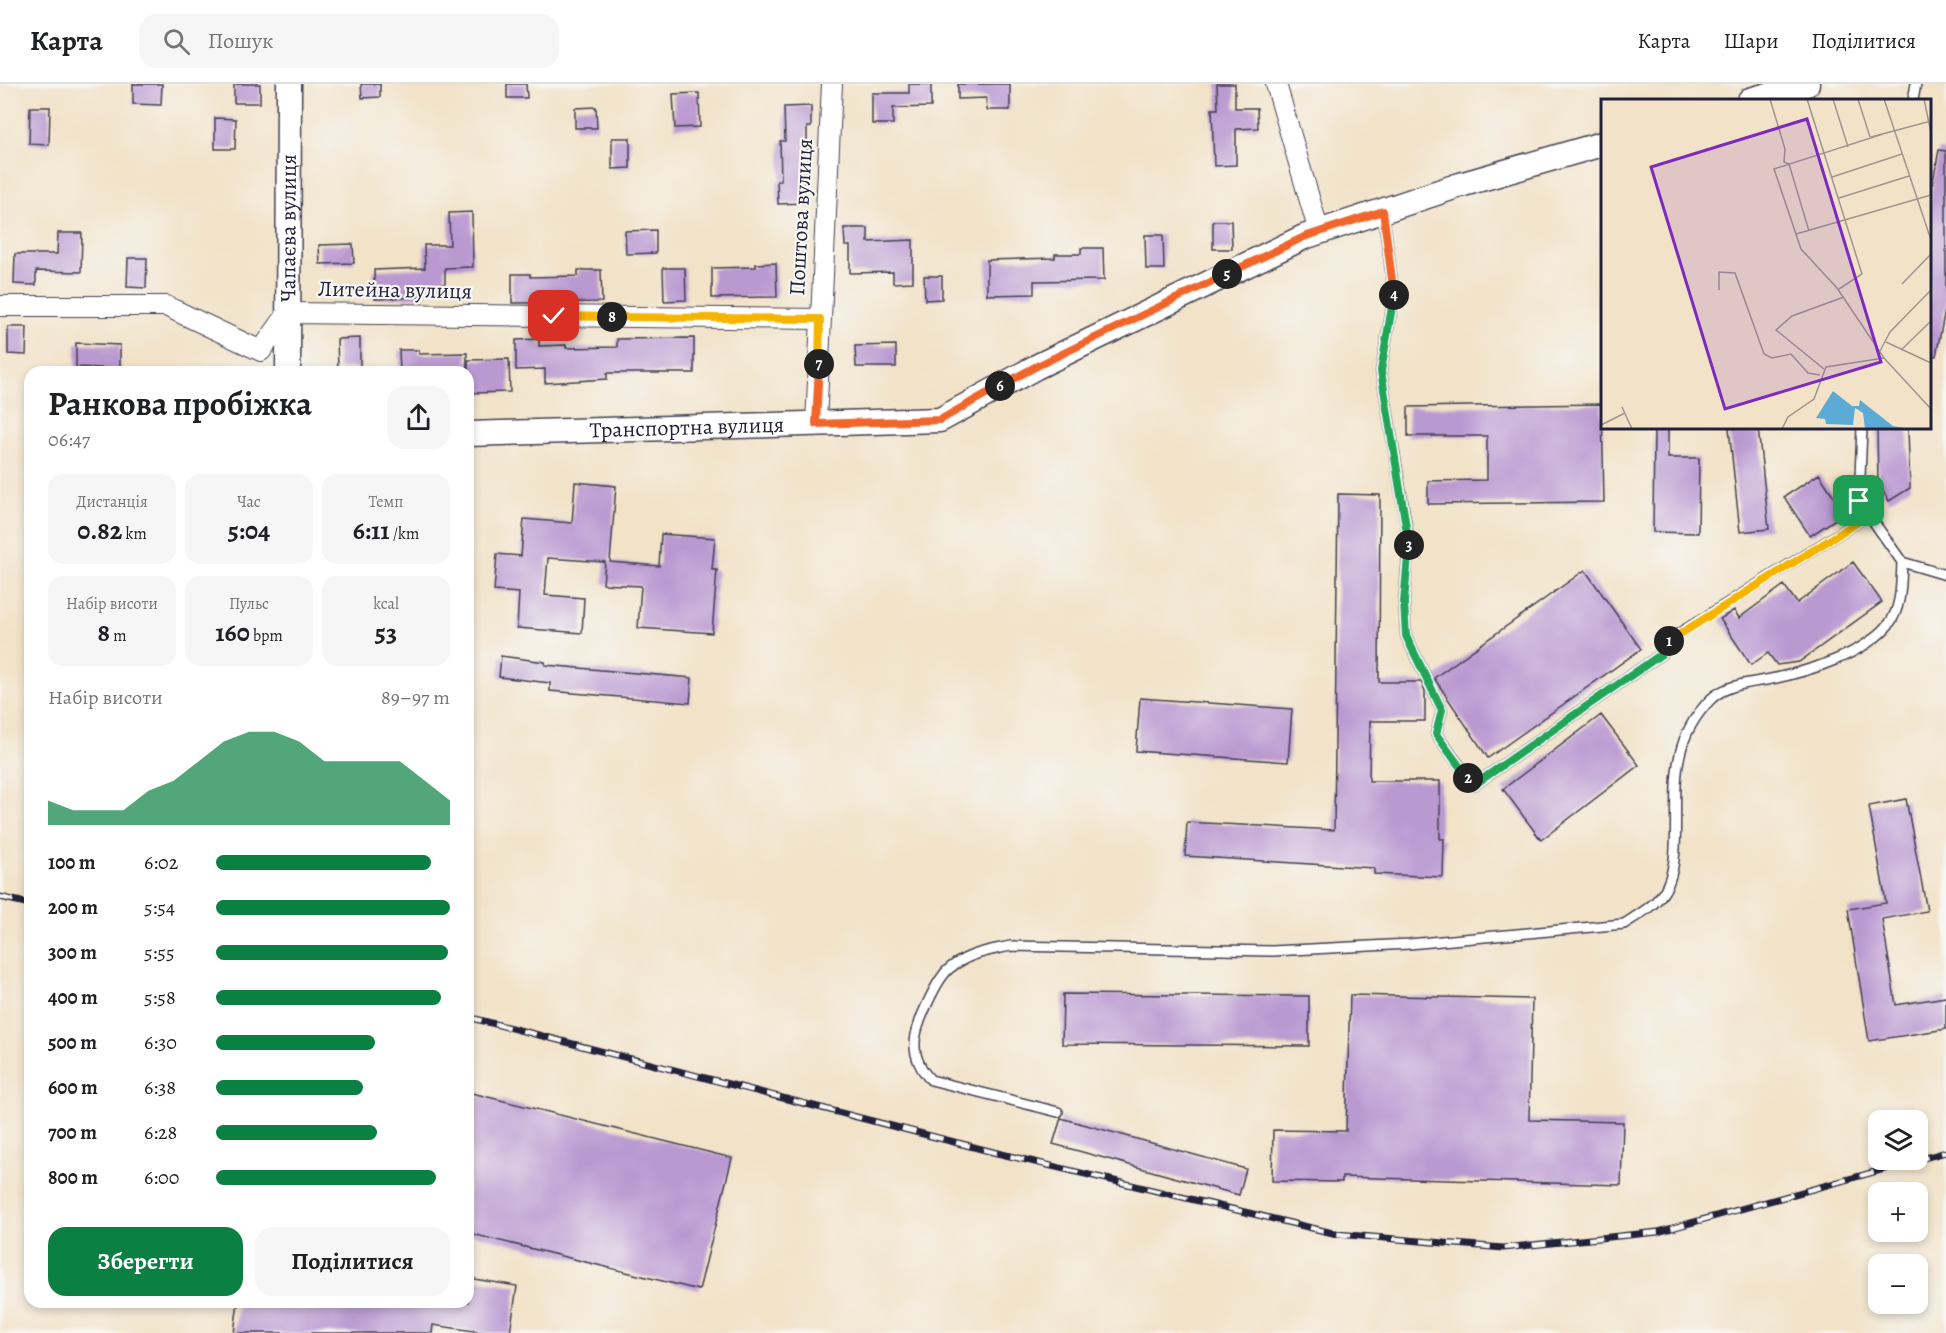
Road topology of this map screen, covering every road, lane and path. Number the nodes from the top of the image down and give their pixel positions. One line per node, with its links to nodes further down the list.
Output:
1 (289, 84): 12 (street, Чапаєва вулиця)
2 (832, 84): 13 (street, Поштова вулиця)
3 (1276, 84): 10 (street)
4 (1807, 84): 6 (street)
5 (1916, 84): 7 (lane)
6 (1754, 99)
7 (1913, 99)
8 (1601, 144): 9 (street, Транспортна вулиця)
9 (1383, 211): 10 (street, Транспортна вулиця); 18 (lane)
10 (1319, 232): 15 (street, Транспортна вулиця)
11 (0, 306): 12 (street, Литейна вулиця)
12 (288, 313): 13 (street, Литейна вулиця); 14 (street, Чапаєва вулиця)
13 (820, 319): 15 (street, Поштова вулиця)
14 (288, 366)
15 (816, 424): 17 (street, Транспортна вулиця)
16 (1862, 429): 18 (lane)
17 (474, 434)
18 (1869, 515): 19 (lane)
19 (1902, 562): 20 (lane); 21 (lane)
20 (1946, 575)
21 (1058, 1112)

